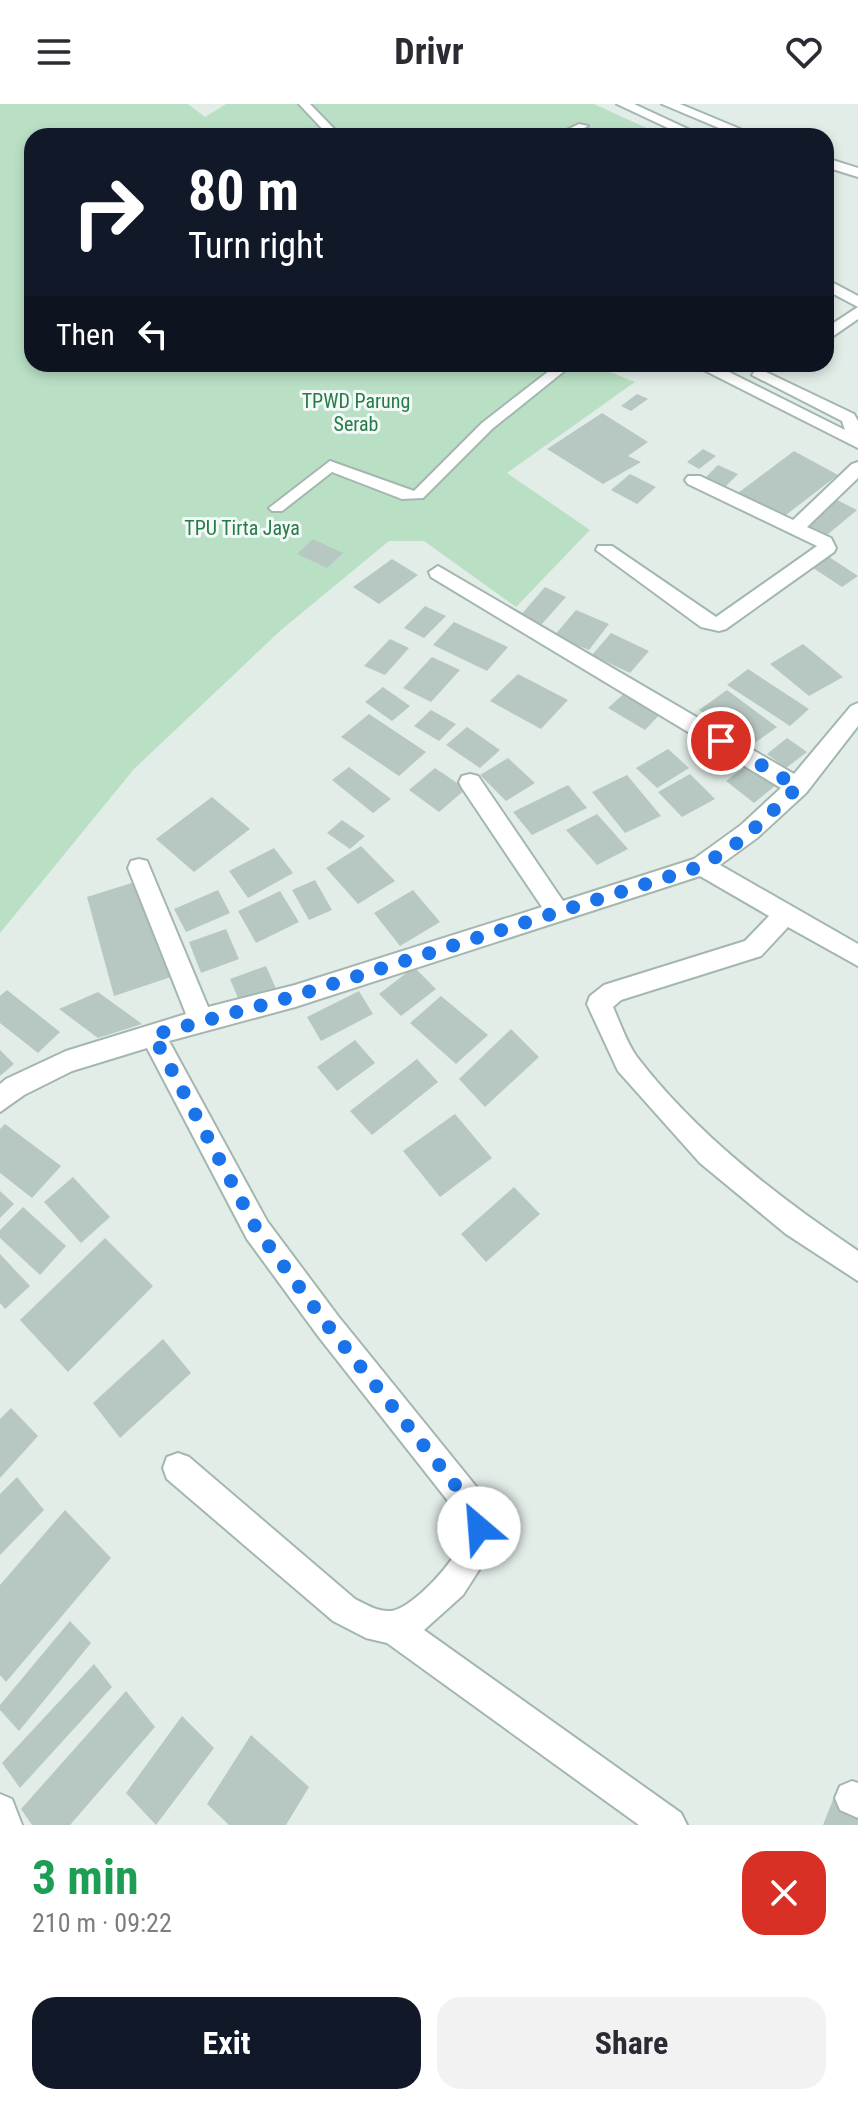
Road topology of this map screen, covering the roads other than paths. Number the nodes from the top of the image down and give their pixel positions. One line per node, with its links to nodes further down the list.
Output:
1 (304, 104): 5 (lane)
2 (623, 104): 7 (street)
3 (668, 104): 8 (street)
4 (583, 126): 6 (lane)
5 (327, 128)
6 (578, 128)
7 (678, 128)
8 (730, 128)
9 (834, 165): 10 (street)
10 (858, 173)
11 (834, 288): 12 (street)
12 (858, 302)
13 (858, 312): 14 (street)
14 (834, 330)
15 (556, 372): 23 (lane)
16 (716, 372): 20 (street)
17 (753, 372): 19 (street)
18 (774, 372): 19 (street)
19 (766, 378): 20 (street)
20 (854, 441)
21 (858, 468): 24 (street)
22 (694, 480): 24 (street)
23 (277, 508)
24 (795, 528): 25 (street)
25 (605, 550)
26 (438, 572): 29 (street)
27 (858, 711): 29 (street)
28 (470, 782): 32 (street)
29 (798, 787): 30 (street)
30 (702, 866): 32 (street); 33 (street)
31 (139, 868): 35 (street)
32 (558, 913): 35 (street)
33 (786, 914): 34 (street); 38 (street)
34 (853, 946)
35 (201, 1020): 36 (street)
36 (153, 1035): 37 (street); 40 (street)
37 (0, 1100)
38 (858, 1267)
39 (178, 1468): 40 (street)
40 (393, 1628): 43 (street)
41 (0, 1811): 42 (street)
42 (4, 1825)
43 (669, 1825)

